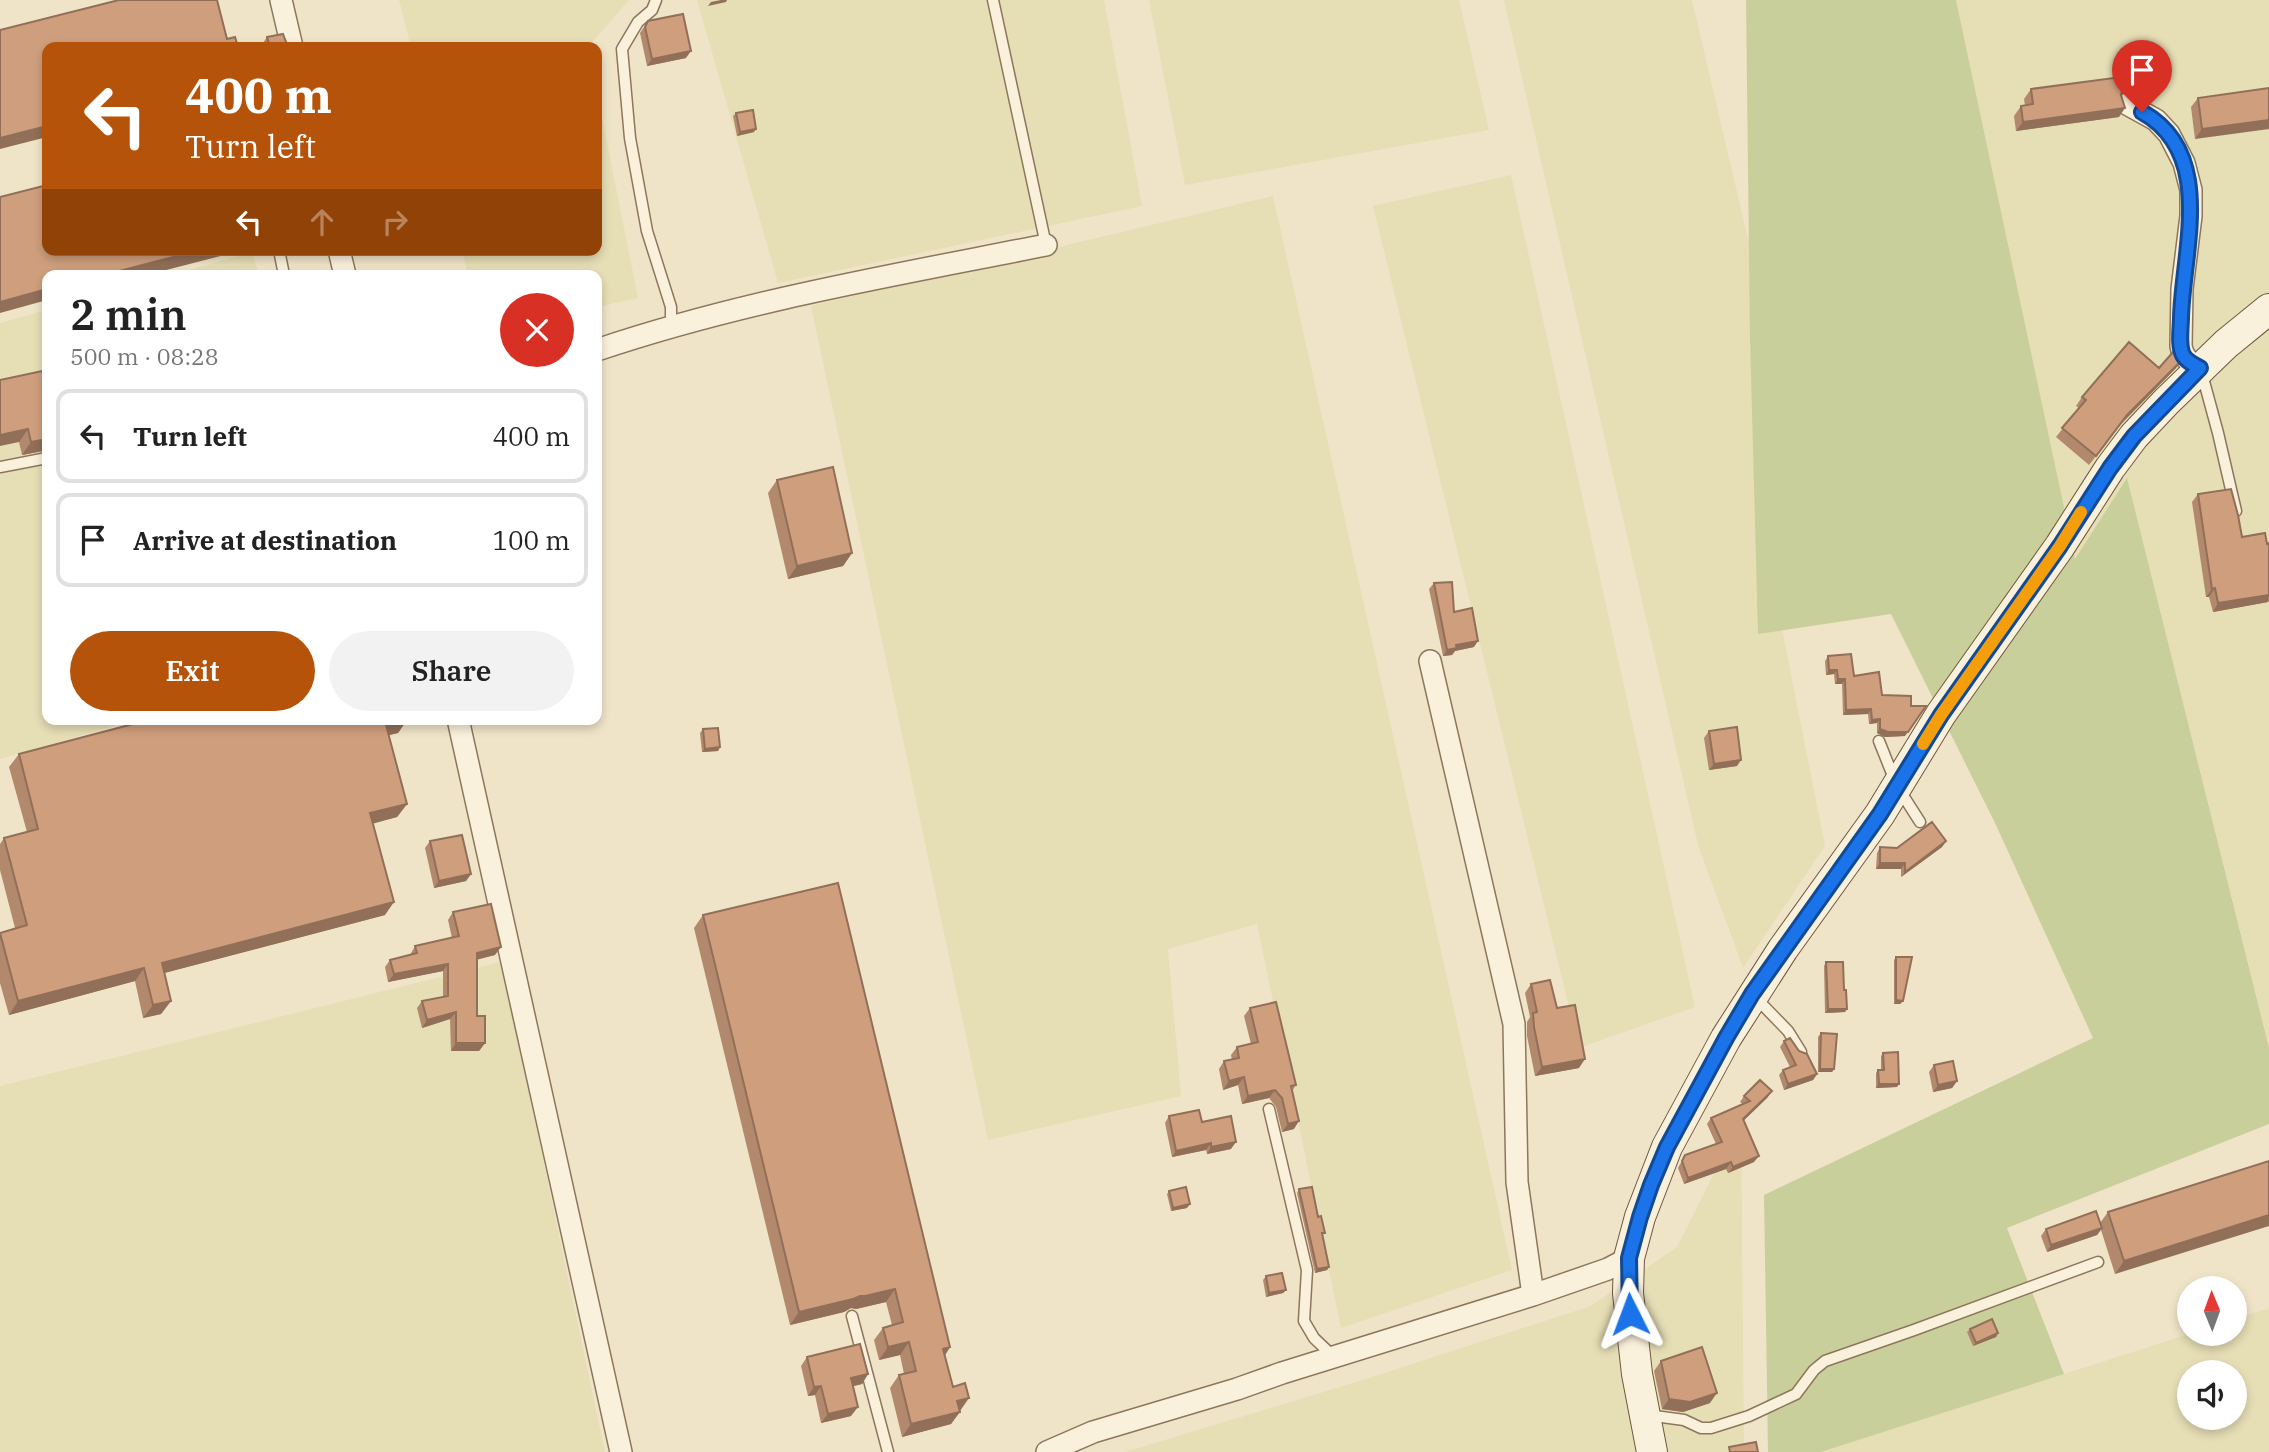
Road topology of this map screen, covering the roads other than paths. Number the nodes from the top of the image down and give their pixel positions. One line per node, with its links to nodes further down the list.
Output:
1 (281, 0): 4 (street)
2 (656, 0): 8 (lane)
3 (993, 0): 6 (lane)
4 (291, 42)
5 (2127, 104): 10 (street)
6 (1045, 246): 8 (street)
7 (2269, 309): 10 (street)
8 (675, 326): 9 (street)
9 (602, 348)
10 (2200, 368): 13 (lane); 17 (street)
11 (42, 459): 12 (lane)
12 (0, 467)
13 (2238, 518)
14 (1430, 661): 24 (street)
15 (458, 725): 28 (street)
16 (1879, 741): 17 (lane)
17 (1897, 786): 18 (lane); 19 (street)
18 (1920, 822)
19 (1752, 994): 20 (lane); 22 (street)
20 (1801, 1052)
21 (1269, 1109): 26 (lane)
22 (1629, 1258): 24 (street); 27 (street)
23 (2098, 1262): 27 (lane)
24 (1533, 1295): 26 (street)
25 (852, 1316): 29 (lane)
26 (1334, 1357): 30 (street)
27 (1644, 1415): 31 (street)
28 (621, 1452)
29 (888, 1452)
30 (1047, 1452)
31 (1652, 1452)

